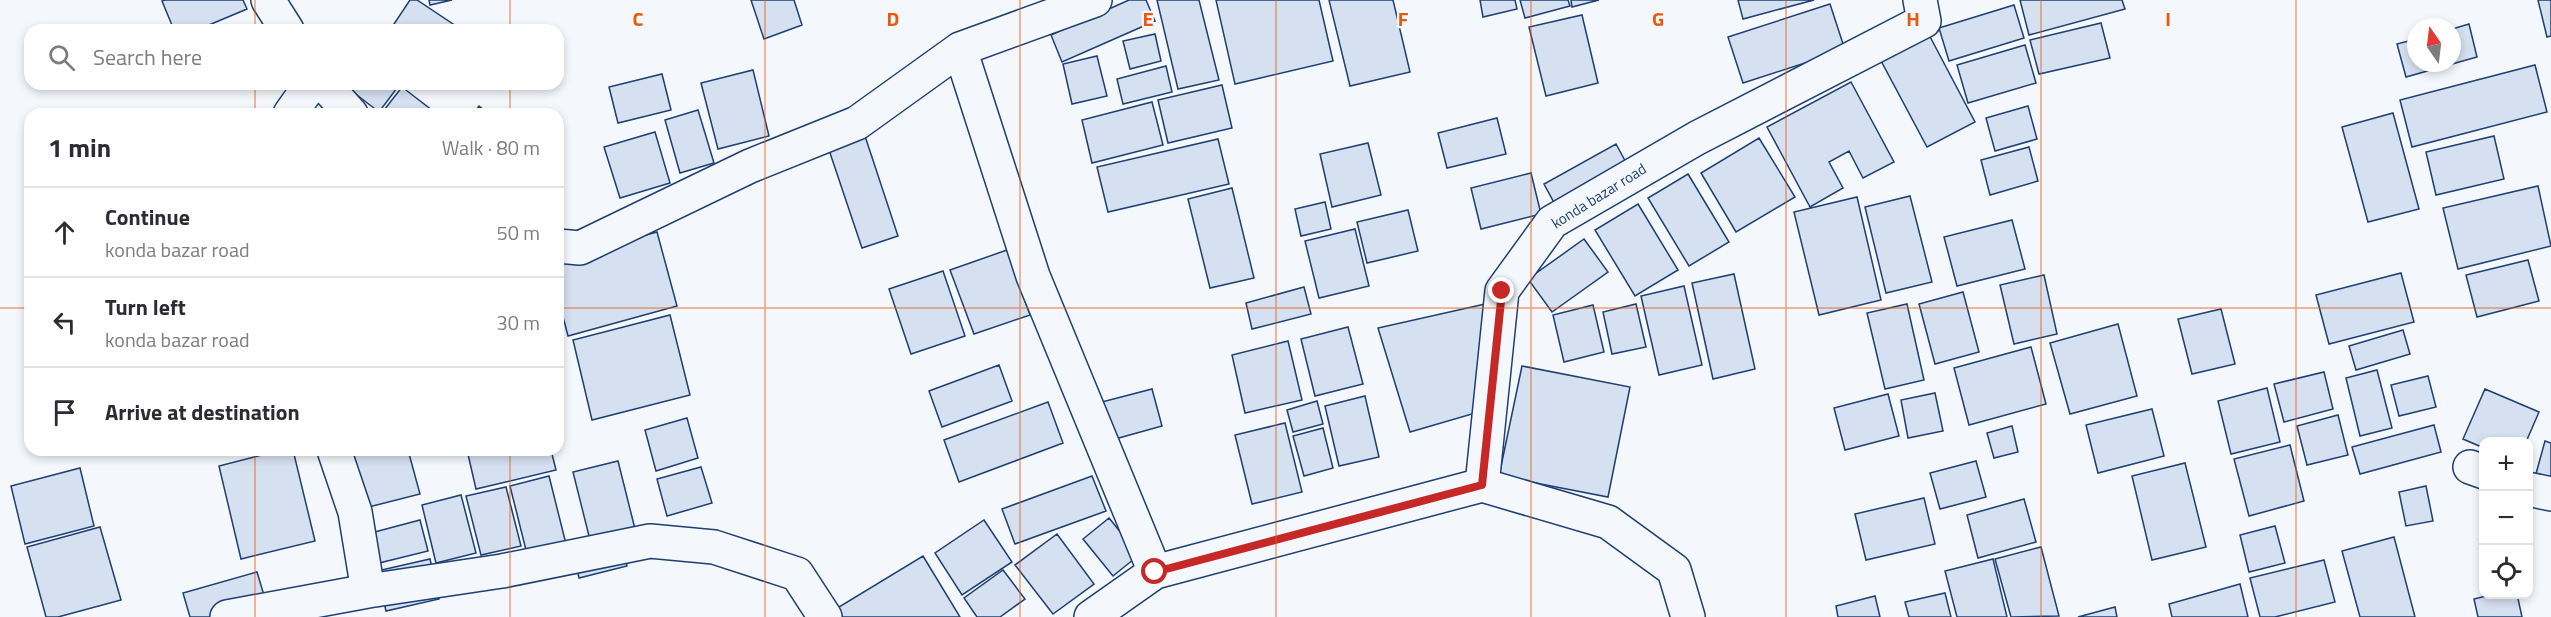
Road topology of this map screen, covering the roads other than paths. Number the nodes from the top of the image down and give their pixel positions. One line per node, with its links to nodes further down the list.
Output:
1 (268, 0): 4 (street)
2 (1095, 0): 5 (street)
3 (1920, 0): 12 (street, konda bazar road)
4 (283, 24)
5 (960, 49): 10 (street); 15 (street)
6 (307, 90): 8 (street)
7 (329, 90): 9 (street)
8 (294, 108)
9 (346, 108)
10 (564, 247)
11 (336, 456): 16 (street)
12 (1482, 485): 15 (street); 20 (street)
13 (2533, 490): 14 (street)
14 (2551, 494)
15 (1155, 572): 19 (street)
16 (368, 591): 17 (street); 18 (street)
17 (227, 617)
18 (825, 617)
19 (1091, 617)
20 (1688, 617)

